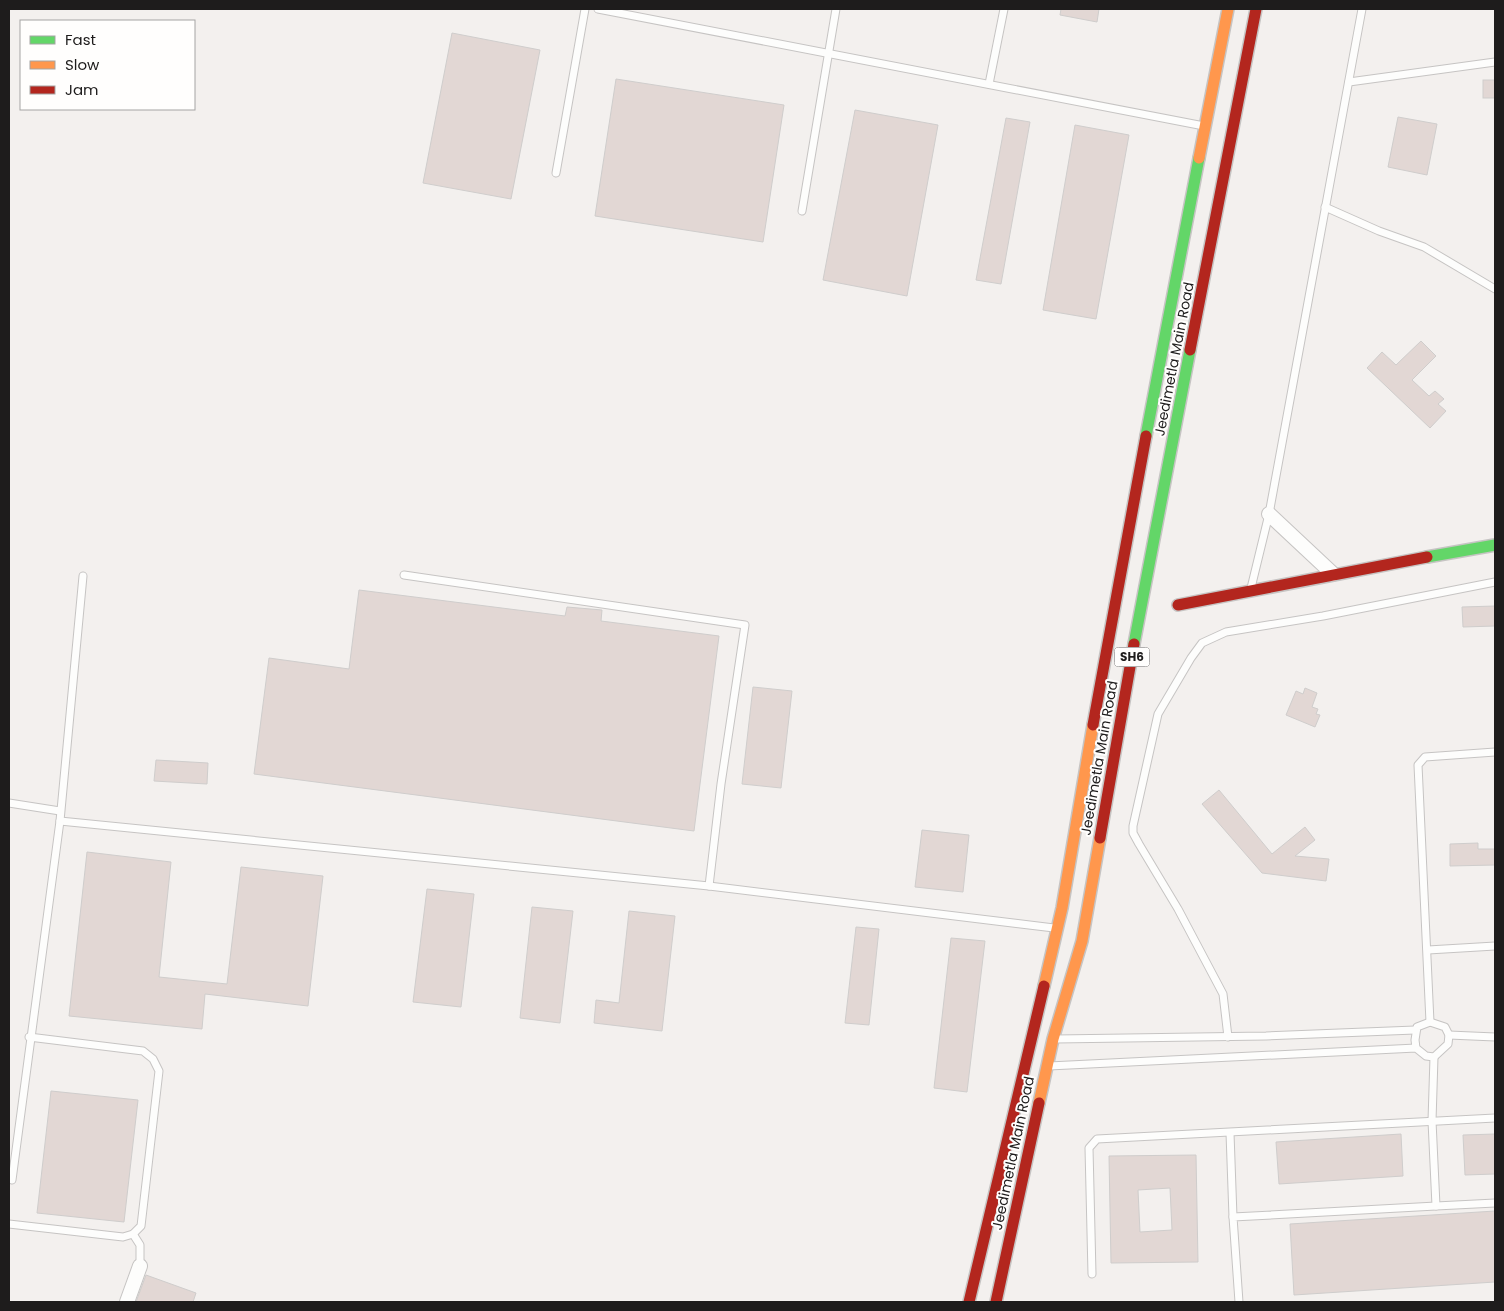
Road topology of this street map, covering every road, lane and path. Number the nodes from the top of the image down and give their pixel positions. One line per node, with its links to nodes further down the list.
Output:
1 (585, 9): 13 (lane)
2 (598, 9): 8 (lane)
3 (836, 9): 8 (lane)
4 (1004, 9): 11 (lane)
5 (1228, 9): 12 (main road, Jeedimetla Main Road / SH6)
6 (1256, 9): 39 (main road, Jeedimetla Main Road / SH6)
7 (1362, 9): 10 (lane)
8 (830, 53): 11 (lane); 15 (lane)
9 (1495, 62): 10 (lane)
10 (1349, 82): 14 (lane)
11 (990, 84): 12 (lane)
12 (1204, 126): 30 (main road, Jeedimetla Main Road / SH6)
13 (556, 173)
14 (1326, 207): 16 (lane); 17 (lane)
15 (802, 211)
16 (1495, 289)
17 (1269, 514): 19 (street); 23 (lane)
18 (1495, 545): 19 (main road)
19 (1333, 574): 23 (main road)
20 (404, 575): 29 (lane)
21 (84, 576): 27 (lane)
22 (1495, 582): 38 (lane)
23 (1250, 591): 24 (main road)
24 (1178, 605)
25 (1495, 752): 32 (lane)
26 (9, 803): 27 (lane)
27 (60, 811): 28 (lane)
28 (60, 821): 29 (lane); 37 (lane)
29 (709, 886): 30 (lane)
30 (1057, 929): 55 (main road, Jeedimetla Main Road / SH6)
31 (1495, 946): 32 (lane)
32 (1428, 950): 33 (lane)
33 (1430, 1022): 34 (lane); 35 (lane)
34 (1415, 1030): 38 (lane); 40 (lane)
35 (1449, 1035): 36 (lane); 41 (lane)
36 (1495, 1036)
37 (29, 1037): 46 (lane); 51 (lane)
38 (1228, 1037): 39 (lane)
39 (1053, 1039): 42 (main road, Jeedimetla Main Road / SH6)
40 (1416, 1048): 41 (lane); 42 (lane)
41 (1434, 1057): 44 (lane)
42 (1047, 1066): 56 (main road, Jeedimetla Main Road / SH6)
43 (1495, 1118): 44 (lane)
44 (1432, 1121): 45 (lane); 48 (lane)
45 (1230, 1133): 49 (lane); 53 (lane)
46 (12, 1180)
47 (1495, 1203): 48 (lane)
48 (1436, 1206): 49 (lane)
49 (1232, 1217): 57 (lane)
50 (9, 1224): 51 (lane)
51 (133, 1234): 52 (lane)
52 (140, 1266): 54 (street)
53 (1092, 1274)
54 (127, 1302)
55 (969, 1302)
56 (996, 1302)
57 (1239, 1302)

